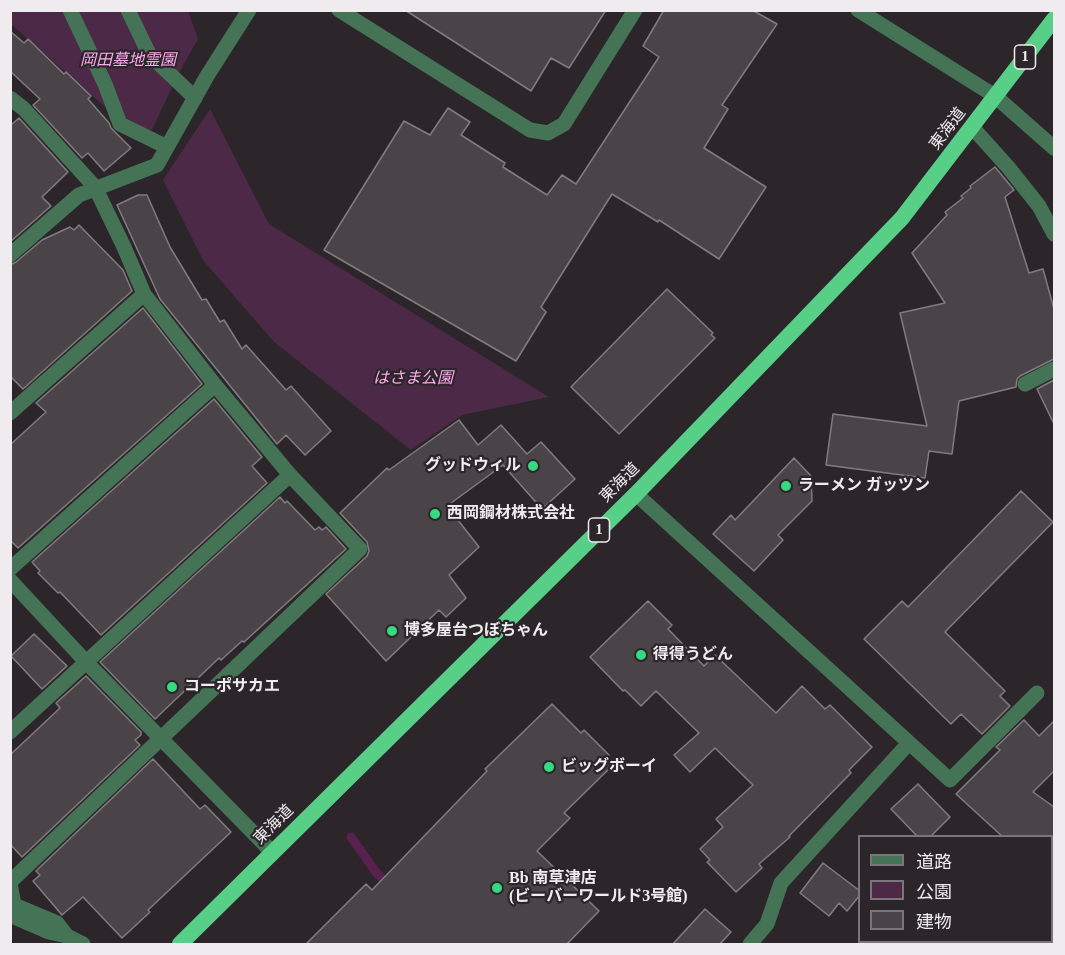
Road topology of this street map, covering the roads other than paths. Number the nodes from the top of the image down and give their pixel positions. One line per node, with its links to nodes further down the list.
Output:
1 (70, 10): 12 (street)
2 (128, 10): 10 (street)
3 (249, 10): 10 (street)
4 (339, 10): 5 (street)
5 (635, 10)
6 (858, 10): 8 (street)
7 (1054, 19): 8 (highway, 東海道 / 1)
8 (995, 96): 11 (highway, 東海道 / 1); 13 (street)
9 (10, 98): 14 (street)
10 (195, 98): 12 (street)
11 (972, 127): 15 (street); 23 (highway, 東海道 / 1)
12 (167, 147): 14 (street)
13 (1054, 148)
14 (95, 187): 16 (street); 17 (street)
15 (1054, 234)
16 (10, 255)
17 (144, 294): 20 (street); 21 (street)
18 (1054, 369): 19 (street)
19 (1025, 384)
20 (215, 385): 22 (street); 24 (street)
21 (10, 413)
22 (290, 475): 26 (street); 29 (street)
23 (636, 494): 30 (street); 31 (highway, 東海道 / 1)
24 (10, 569)
25 (10, 580): 26 (street)
26 (87, 663): 28 (street); 29 (street)
27 (1037, 693): 30 (street)
28 (10, 732)
29 (162, 739): 31 (street); 32 (street)
30 (909, 743): 37 (street)
31 (272, 852): 36 (highway, 東海道 / 1)
32 (10, 883): 34 (street)
33 (10, 915): 34 (street)
34 (67, 936): 35 (street)
35 (83, 945)
36 (180, 945)
37 (750, 945)

